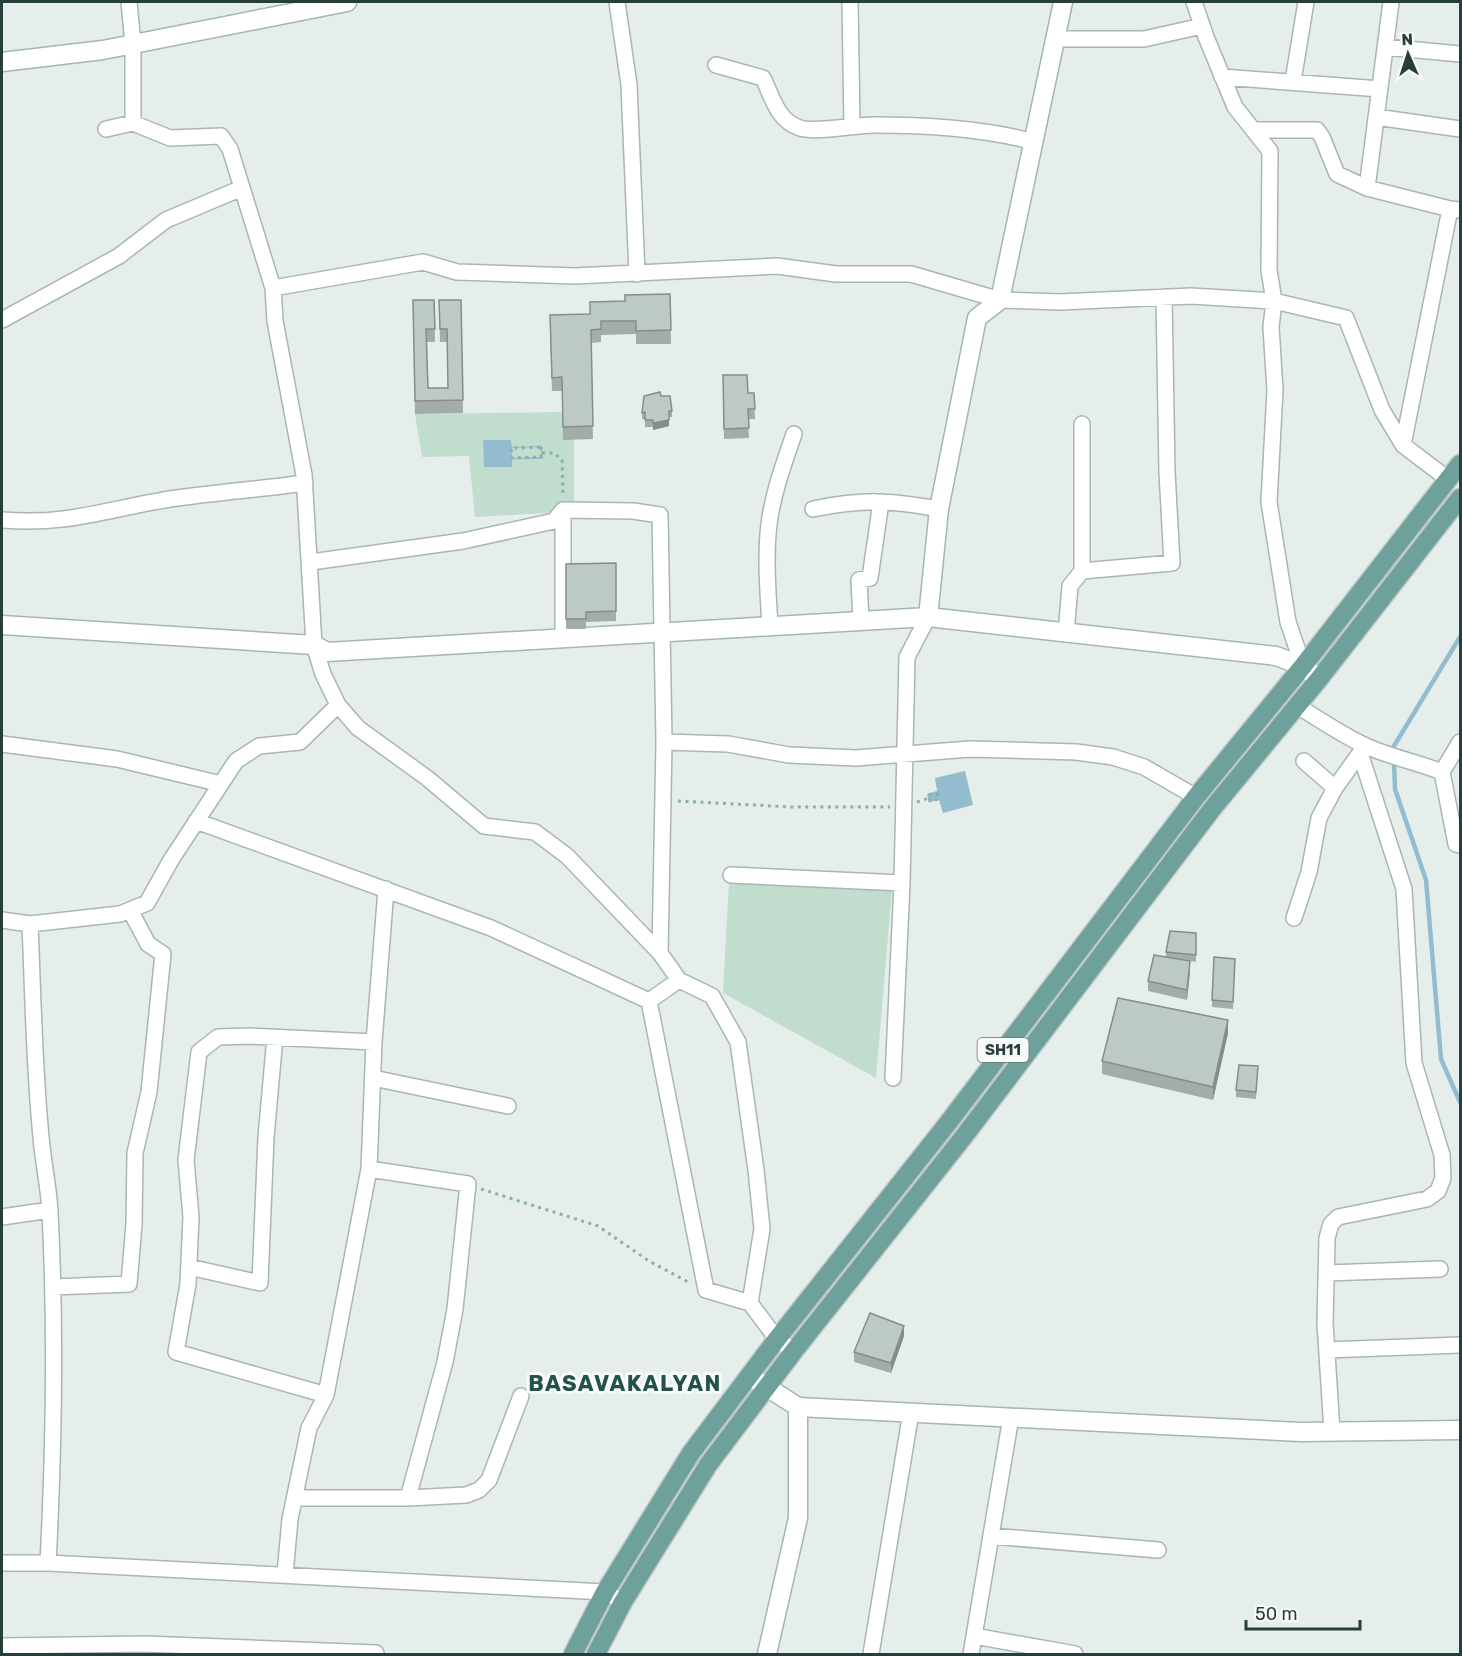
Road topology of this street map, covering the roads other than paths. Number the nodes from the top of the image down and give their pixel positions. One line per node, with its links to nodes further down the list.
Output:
1 (129, 2): 11 (street)
2 (347, 2): 11 (street)
3 (617, 2): 29 (street)
4 (850, 2): 21 (street)
5 (1063, 2): 10 (street)
6 (1194, 2): 9 (street)
7 (1306, 2): 17 (street)
8 (1391, 2): 12 (street)
9 (1202, 26): 10 (street); 16 (street)
10 (1055, 39): 25 (street)
11 (133, 44): 14 (street); 20 (street)
12 (1385, 47): 13 (street); 18 (street)
13 (1461, 54)
14 (2, 62)
15 (716, 65): 21 (street)
16 (1222, 77): 17 (street); 24 (street)
17 (1293, 81): 18 (street)
18 (1380, 89): 19 (street)
19 (1376, 117): 23 (street); 27 (street)
20 (133, 123): 22 (street); 26 (street)
21 (852, 126): 25 (street)
22 (106, 129)
23 (1461, 129)
24 (1253, 130): 27 (street); 33 (street)
25 (1034, 142): 32 (street)
26 (242, 188): 30 (street); 34 (street)
27 (1367, 188): 28 (street)
28 (1456, 210): 37 (street)
29 (637, 274): 30 (street); 32 (street)
30 (273, 288): 40 (street)
31 (1164, 297): 32 (street); 33 (street); 48 (street)
32 (1000, 300): 44 (street)
33 (1274, 301): 37 (street); 57 (street)
34 (2, 320)
35 (1082, 424): 48 (street)
36 (794, 434): 52 (street)
37 (1403, 445): 39 (street)
38 (1461, 465): 39 (main road, SH11)
39 (1449, 480): 57 (main road, SH11)
40 (305, 483): 46 (street); 47 (street)
41 (1461, 498): 58 (main road, SH11)
42 (881, 502): 43 (street); 44 (street); 50 (street)
43 (813, 509)
44 (939, 509): 49 (street)
45 (563, 510): 47 (street); 53 (street); 55 (street)
46 (2, 520)
47 (311, 561): 56 (street)
48 (1082, 571): 54 (street)
49 (928, 617): 50 (street); 54 (street); 65 (street)
50 (861, 621): 52 (street)
51 (2, 625): 56 (street)
52 (770, 626): 53 (street)
53 (663, 633): 55 (street); 61 (street)
54 (1066, 634): 57 (street)
55 (563, 639): 56 (street)
56 (314, 645): 59 (street)
57 (1303, 666): 58 (street); 70 (main road, SH11)
58 (1319, 679): 60 (main road, SH11)
59 (338, 705): 68 (street); 80 (street)
60 (1296, 705): 64 (street); 99 (main road, SH11)
61 (664, 741): 65 (street); 80 (street)
62 (1461, 742): 67 (street)
63 (2, 744): 68 (street)
64 (1362, 749): 67 (street); 69 (street); 93 (street)
65 (904, 753): 70 (street); 74 (street)
66 (1304, 761): 69 (street)
67 (1442, 772): 72 (street)
68 (221, 784): 71 (street)
69 (1335, 788): 77 (street)
70 (1196, 797): 96 (main road, SH11)
71 (196, 821): 75 (street); 76 (street)
72 (1461, 845)
73 (731, 874): 74 (street)
74 (902, 883): 86 (street)
75 (386, 889): 82 (street); 84 (street)
76 (130, 910): 79 (street); 94 (street)
77 (1294, 918)
78 (2, 920): 79 (street)
79 (30, 924): 89 (street)
80 (660, 953): 81 (street)
81 (679, 980): 82 (street); 95 (street)
82 (649, 1001): 95 (street)
83 (275, 1037): 84 (street); 91 (street); 91 (street)
84 (374, 1042): 85 (street)
85 (373, 1078): 87 (street); 88 (street)
86 (893, 1078)
87 (508, 1106)
88 (369, 1169): 102 (street); 110 (street)
89 (50, 1210): 90 (street); 94 (street)
90 (2, 1217)
91 (189, 1267): 102 (street)
92 (1440, 1269): 93 (street)
93 (1326, 1273): 98 (street)
94 (53, 1287): 114 (street)
95 (750, 1303): 96 (street)
96 (777, 1339): 99 (street); 100 (main road, SH11)
97 (1461, 1345): 98 (street)
98 (1327, 1350): 108 (street)
99 (794, 1351): 101 (main road, SH11)
100 (751, 1377): 101 (street); 116 (main road, SH11)
101 (767, 1389): 104 (street); 117 (main road, SH11)
102 (326, 1395): 109 (street)
103 (521, 1396): 110 (street)
104 (798, 1407): 105 (street); 124 (street)
105 (911, 1412): 106 (street); 125 (street)
106 (1011, 1417): 108 (street); 111 (street)
107 (1461, 1430): 108 (street)
108 (1332, 1431)
109 (295, 1498): 110 (street); 115 (street)
110 (408, 1498)
111 (991, 1536): 112 (street); 118 (street)
112 (1158, 1550)
113 (2, 1563): 114 (street)
114 (48, 1563): 115 (street)
115 (285, 1574): 116 (street)
116 (605, 1592): 117 (street); 122 (main road, SH11)
117 (623, 1602): 123 (main road, SH11)
118 (974, 1636): 126 (street); 127 (street)
119 (2, 1646): 120 (street)
120 (53, 1650): 121 (street)
121 (376, 1653)
122 (573, 1654)
123 (596, 1654)
124 (767, 1654)
125 (871, 1654)
126 (971, 1654)
127 (1075, 1654)

